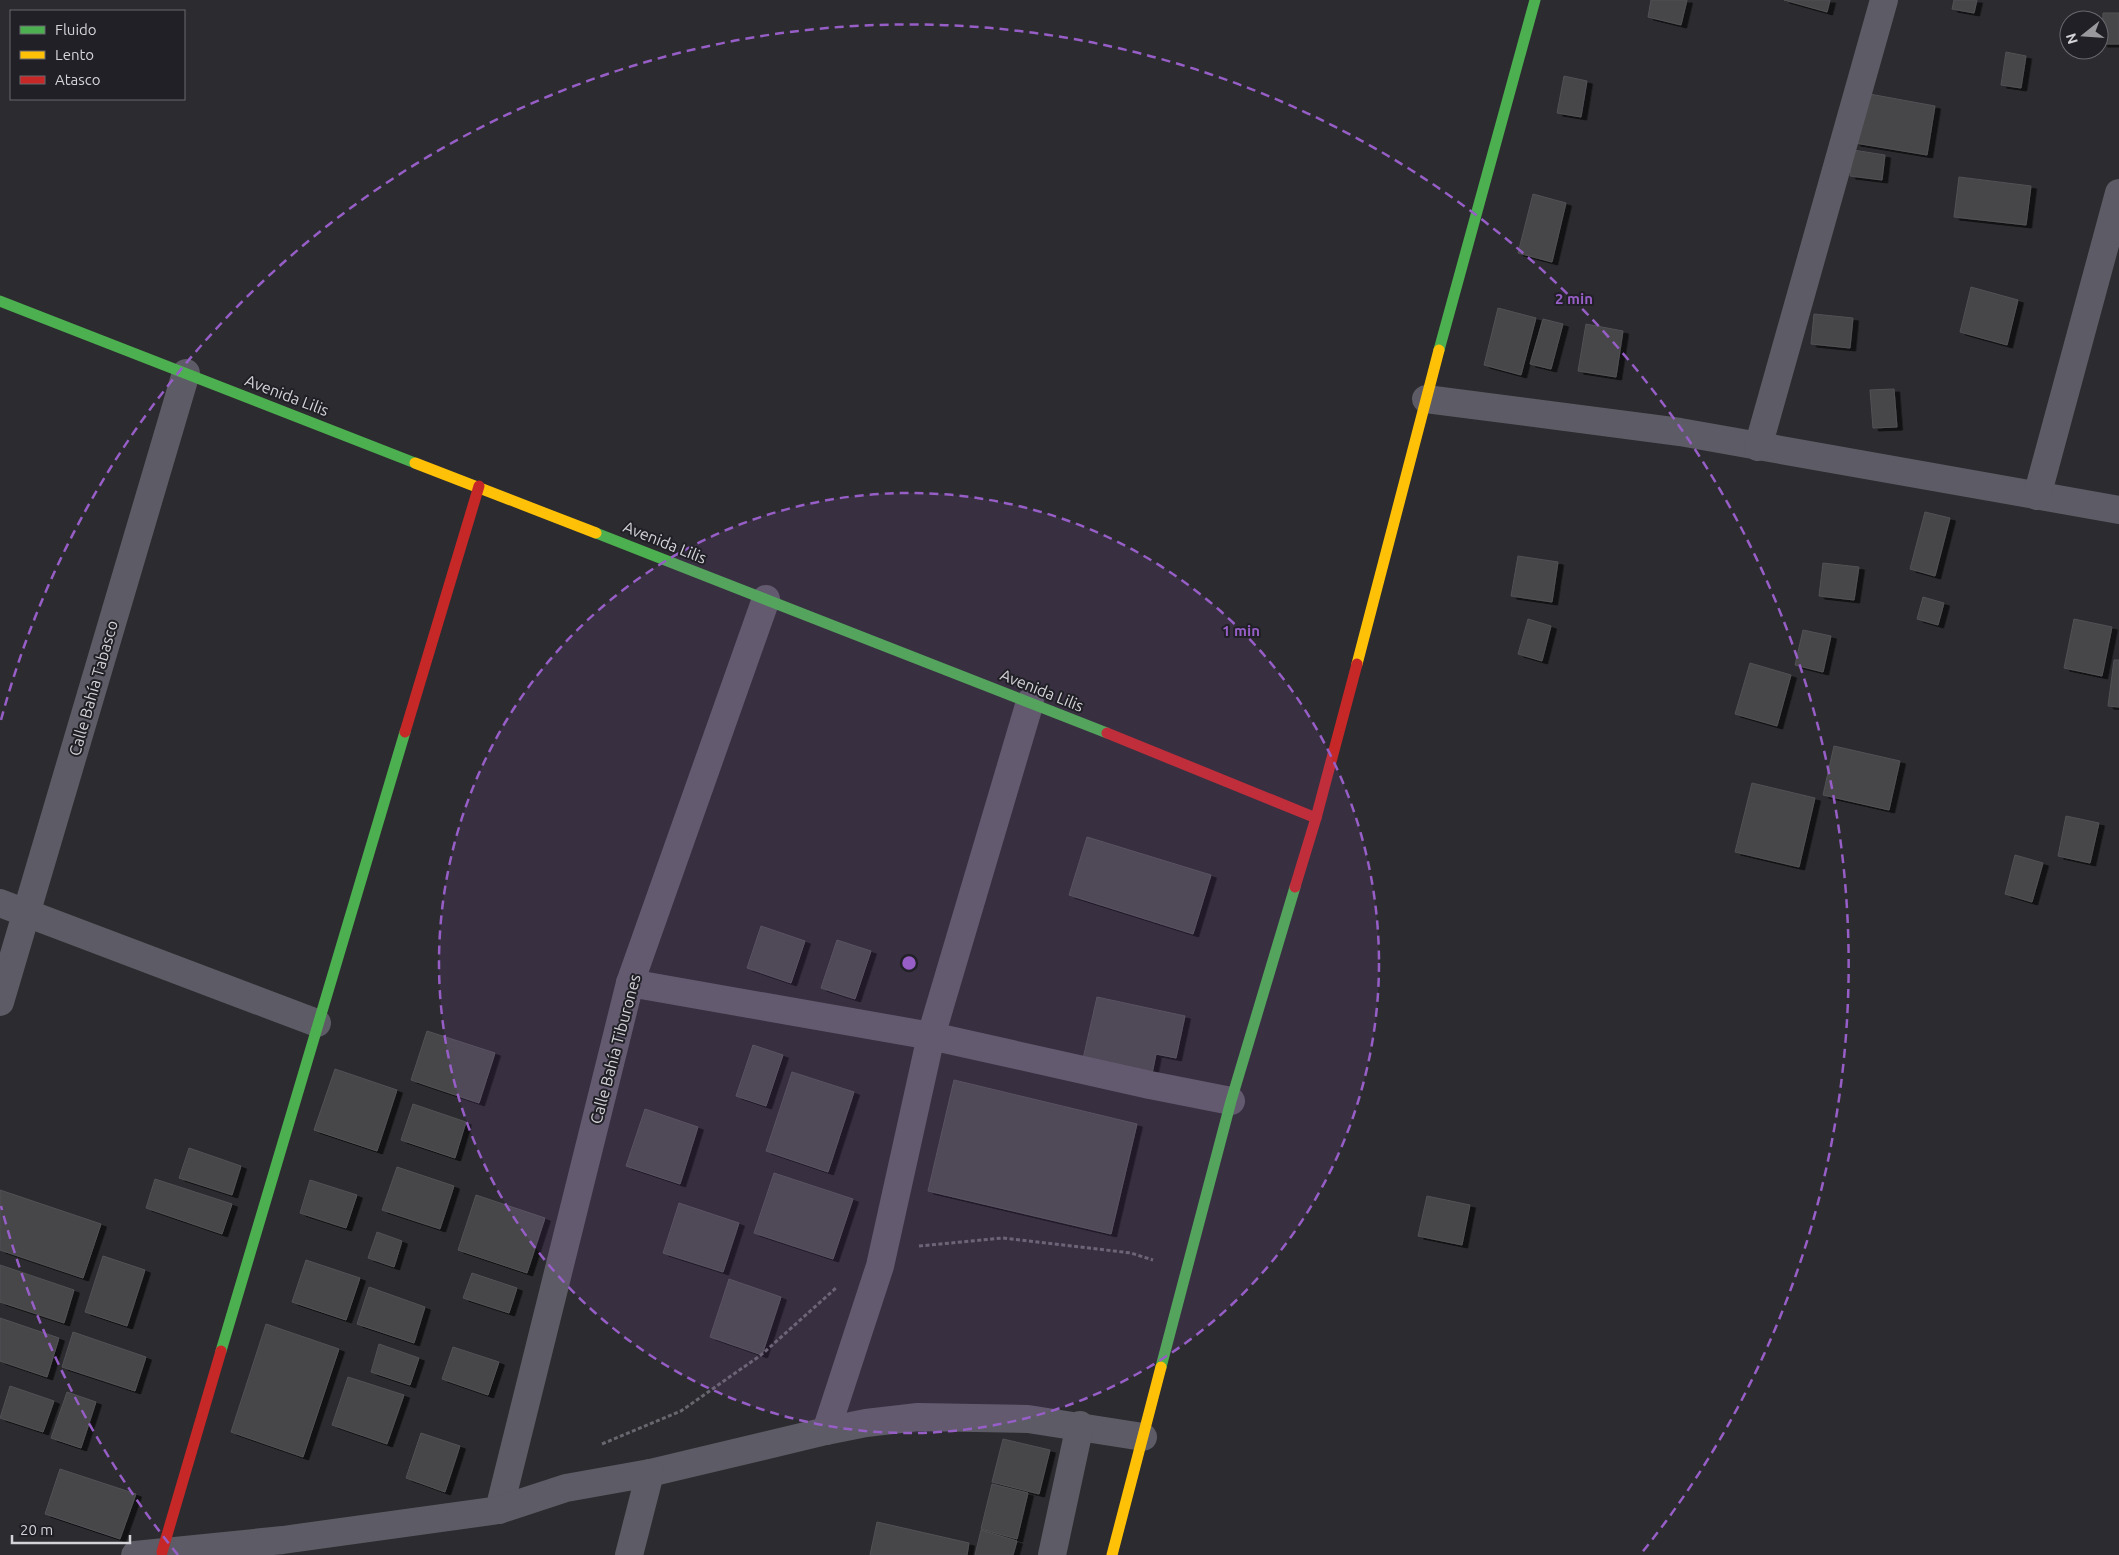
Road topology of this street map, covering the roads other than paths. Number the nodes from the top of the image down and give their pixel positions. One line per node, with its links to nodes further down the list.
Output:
1 (1535, 0): 6 (main road)
2 (1884, 0): 7 (street)
3 (2119, 192): 9 (street)
4 (0, 301): 5 (main road, Avenida Lilis)
5 (186, 373): 8 (main road, Avenida Lilis); 15 (street, Calle Bahía Tabasco)
6 (1426, 399): 7 (street); 13 (main road)
7 (1758, 447): 9 (street)
8 (479, 486): 11 (main road, Avenida Lilis); 18 (main road)
9 (2037, 496): 10 (street)
10 (2119, 510)
11 (766, 599): 12 (main road, Avenida Lilis); 16 (street, Calle Bahía Tiburones)
12 (1030, 702): 13 (main road, Avenida Lilis); 19 (street)
13 (1316, 818): 20 (main road)
14 (0, 903): 15 (street)
15 (26, 914): 17 (street, Calle Bahía Tabasco); 18 (street)
16 (630, 983): 19 (street); 25 (street, Calle Bahía Tiburones)
17 (0, 1002)
18 (317, 1023): 27 (main road)
19 (930, 1036): 20 (street); 22 (street)
20 (1231, 1100): 23 (main road)
21 (1080, 1425): 22 (street); 23 (street); 30 (street)
22 (826, 1431): 24 (street)
23 (1143, 1437): 31 (main road)
24 (650, 1473): 25 (street); 29 (street)
25 (499, 1510): 26 (street)
26 (286, 1547): 27 (street)
27 (162, 1552): 28 (street)
28 (135, 1555)
29 (629, 1555)
30 (1052, 1555)
31 (1112, 1555)

